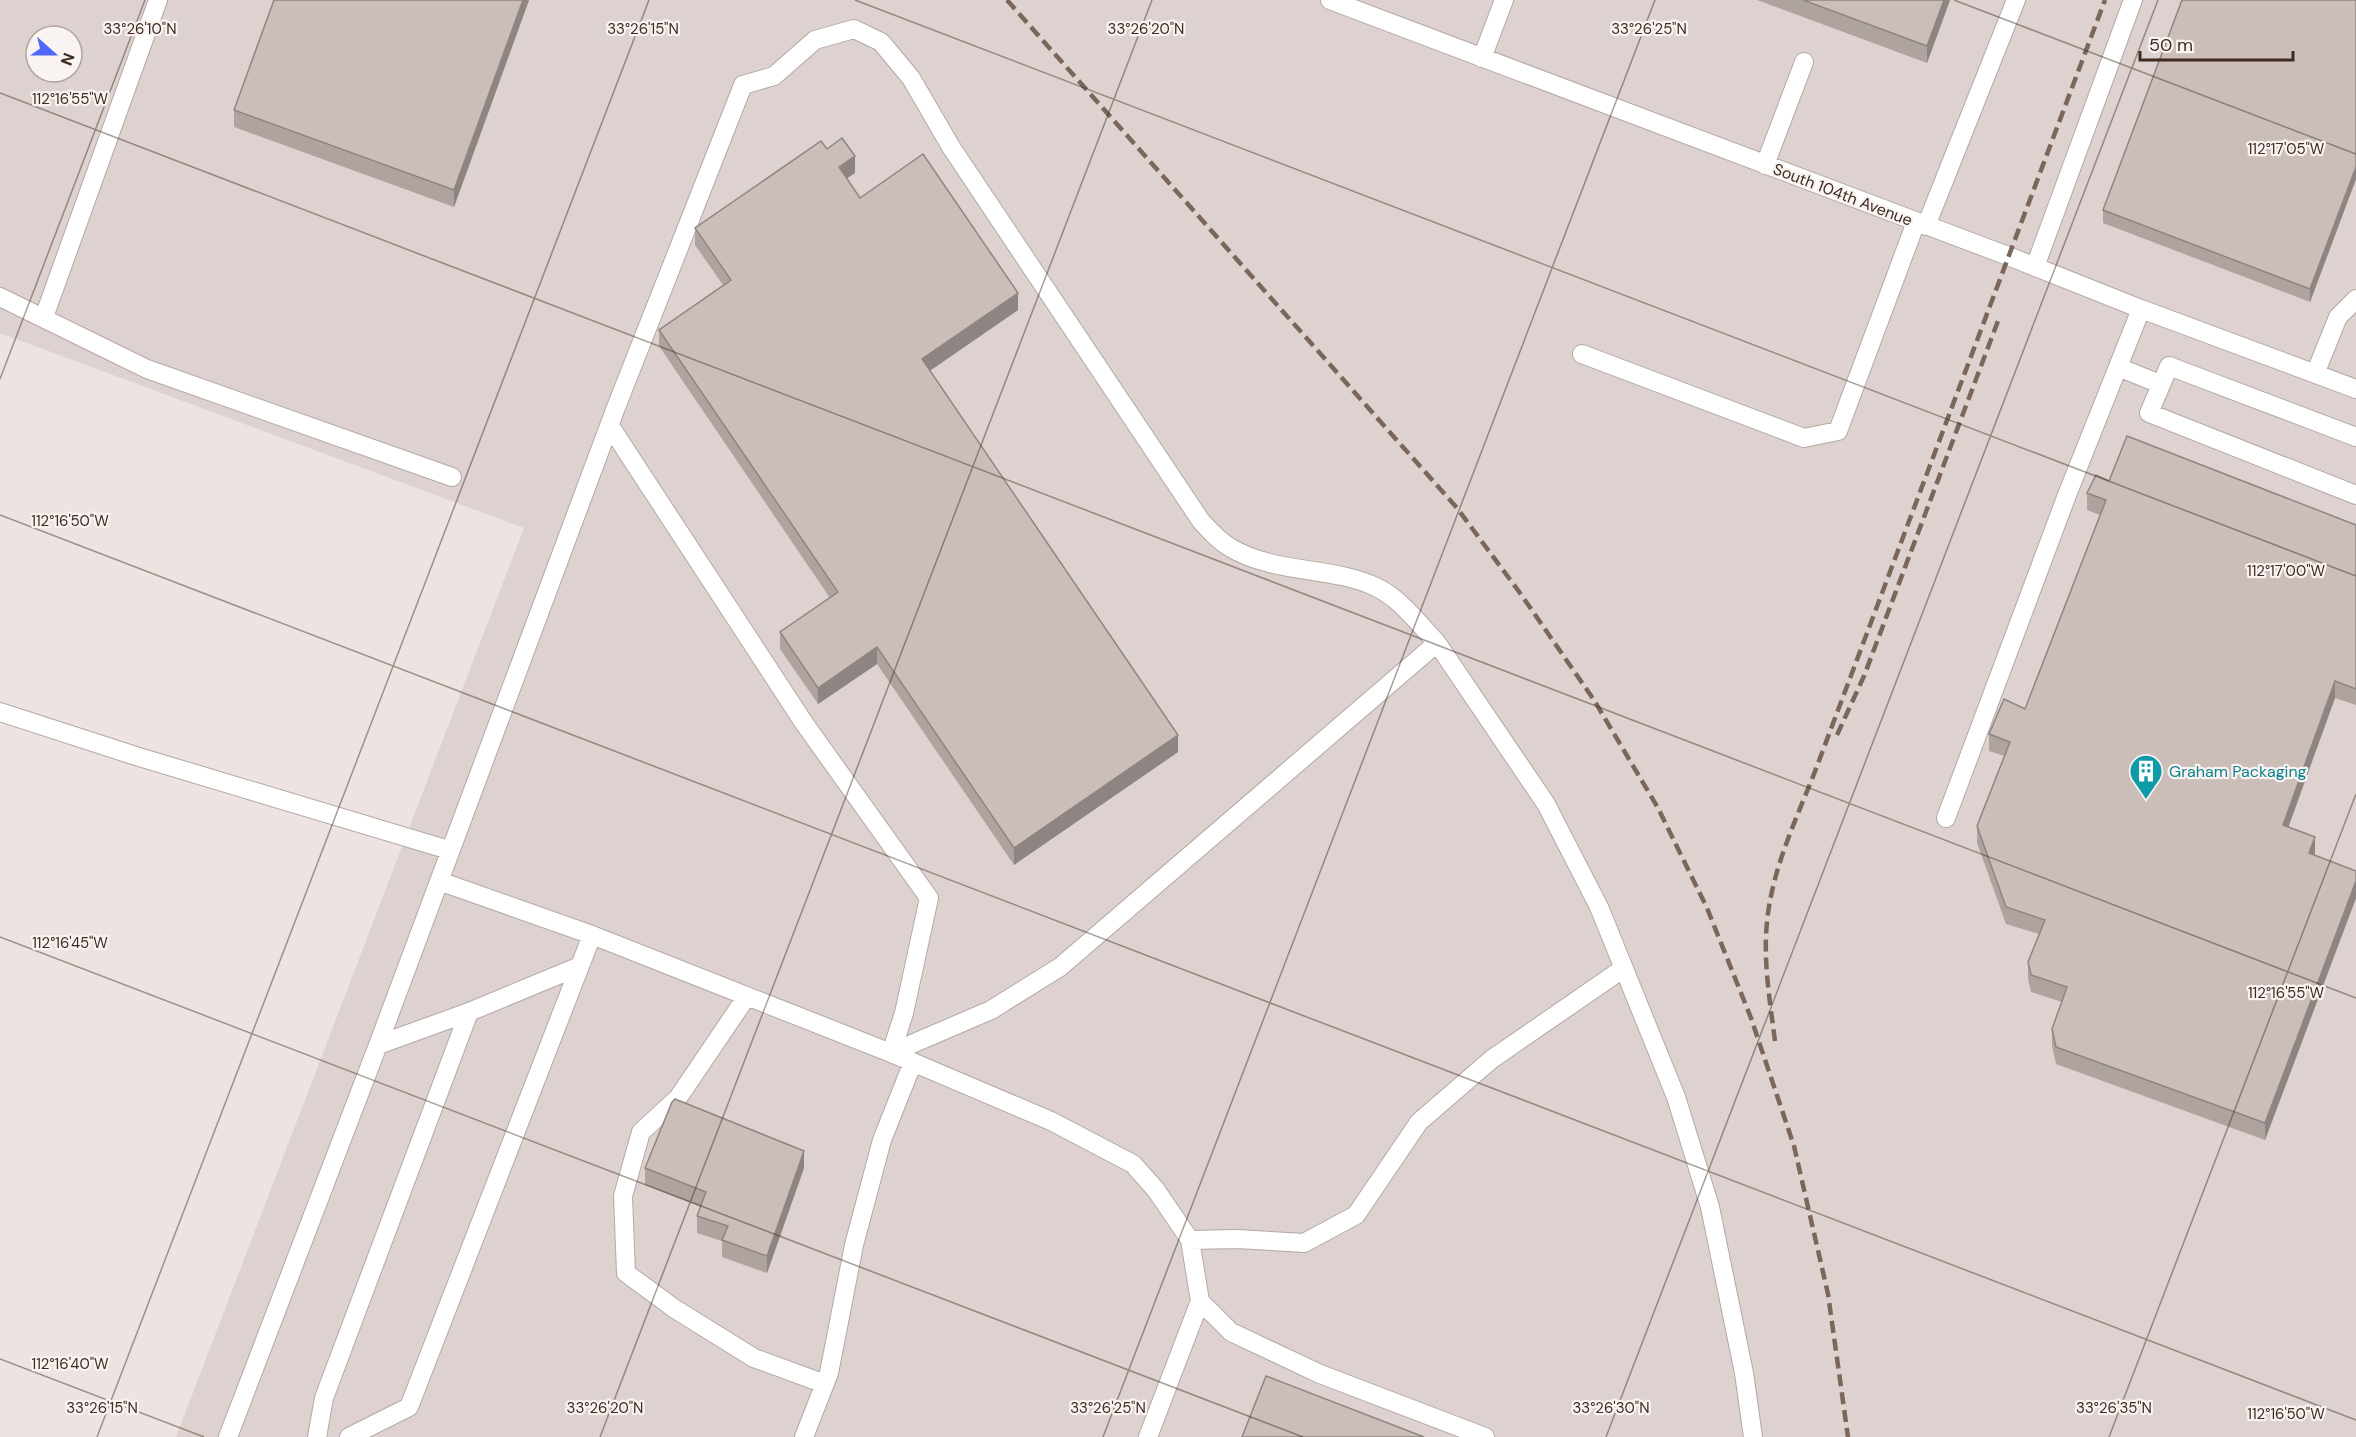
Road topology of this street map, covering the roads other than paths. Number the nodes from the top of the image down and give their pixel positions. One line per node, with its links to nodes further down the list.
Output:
1 (158, 0): 14 (street)
2 (1330, 0): 6 (street, South 104th Avenue)
3 (1504, 0): 6 (street)
4 (2016, 0): 9 (street)
5 (2133, 0): 10 (street)
6 (1482, 58): 8 (street, South 104th Avenue)
7 (1804, 62): 8 (street)
8 (1765, 165): 9 (street, South 104th Avenue)
9 (1921, 224): 10 (street, South 104th Avenue); 15 (street)
10 (2035, 267): 13 (street, South 104th Avenue)
11 (0, 297): 14 (street)
12 (2356, 299): 17 (street)
13 (2141, 309): 16 (street); 17 (street, South 104th Avenue)
14 (44, 317): 22 (street)
15 (1582, 354)
16 (2118, 367): 18 (street); 26 (street)
17 (2315, 374): 19 (street, South 104th Avenue)
18 (2160, 384): 21 (street); 23 (street)
19 (2356, 389)
20 (610, 426): 24 (street); 27 (street); 35 (street)
21 (2356, 437)
22 (452, 477)
23 (2356, 495)
24 (1437, 643): 31 (street); 35 (street)
25 (0, 712): 27 (street)
26 (1946, 818)
27 (449, 850): 28 (street)
28 (439, 881): 29 (street); 34 (street)
29 (592, 935): 30 (street); 32 (street)
30 (580, 966): 33 (street); 42 (street)
31 (1624, 968): 37 (street); 46 (street)
32 (747, 996): 35 (street); 39 (street)
33 (469, 1012): 34 (street); 41 (street)
34 (378, 1045): 40 (street)
35 (891, 1053): 36 (street)
36 (913, 1062): 37 (street); 39 (street)
37 (1190, 1240): 38 (street)
38 (1200, 1301): 44 (street); 45 (street)
39 (825, 1384): 43 (street)
40 (228, 1437)
41 (317, 1437)
42 (349, 1437)
43 (804, 1437)
44 (1148, 1437)
45 (1485, 1437)
46 (1753, 1437)

